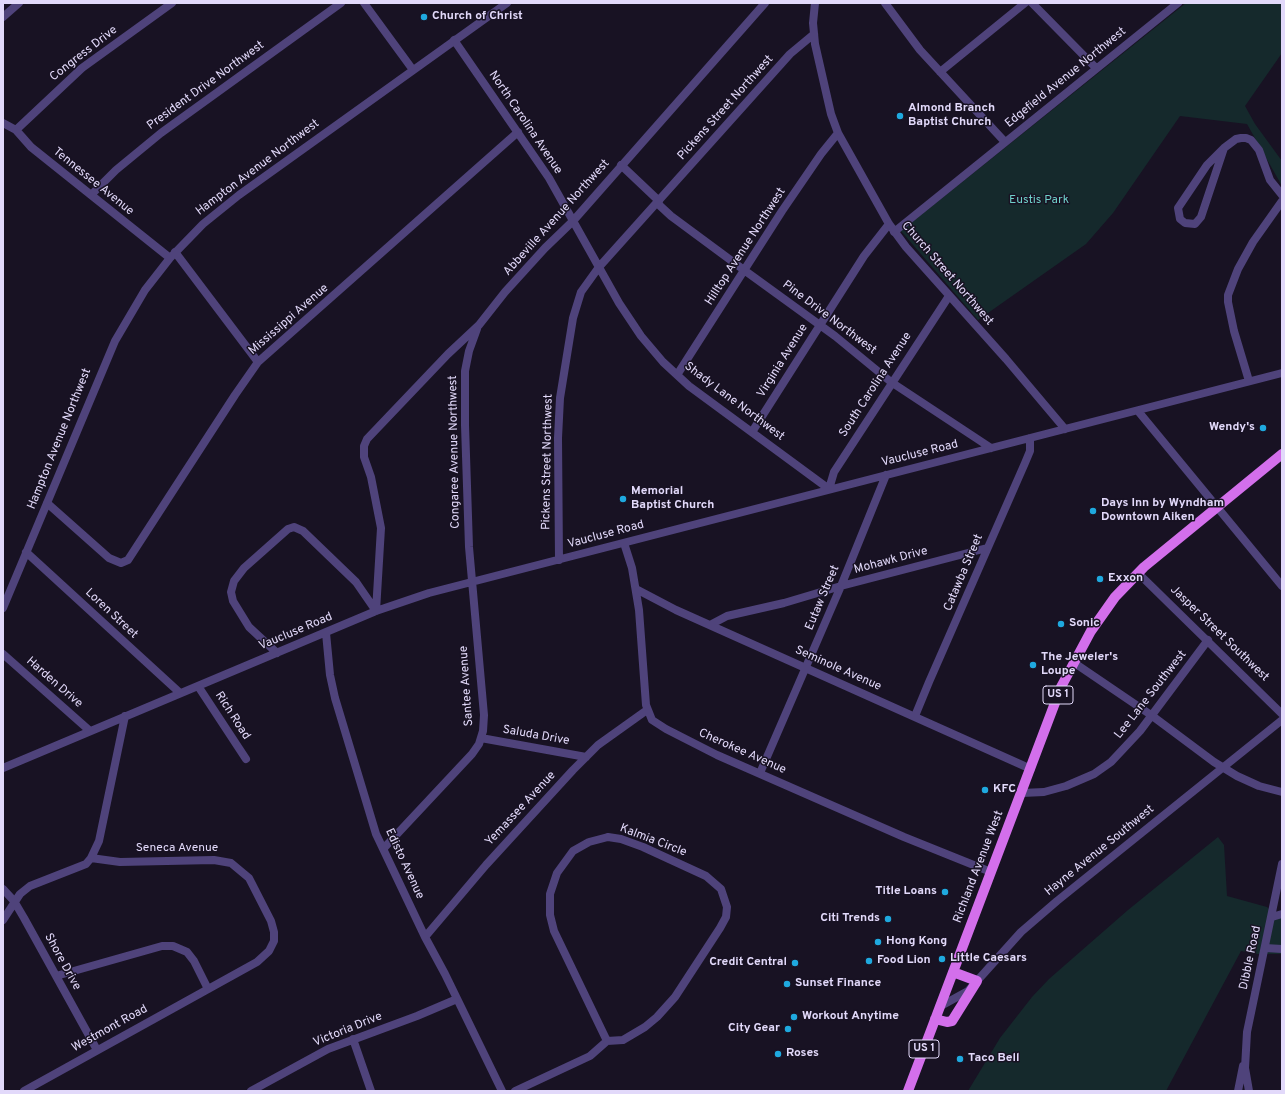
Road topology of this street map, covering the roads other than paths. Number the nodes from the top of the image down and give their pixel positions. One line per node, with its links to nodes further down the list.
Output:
1 (19, 3): 12 (street)
2 (172, 3): 19 (street, Congress Drive)
3 (341, 3): 25 (street, President Drive Northwest)
4 (364, 3): 16 (street)
5 (507, 3): 14 (street, Hampton Avenue Northwest)
6 (765, 3): 24 (street, Abbeville Avenue Northwest)
7 (815, 3): 13 (street, Church Street Northwest)
8 (885, 3): 17 (street)
9 (1025, 3): 17 (street)
10 (1032, 3): 15 (street)
11 (1178, 3): 15 (street, Edgefield Avenue Northwest)
12 (3, 17)
13 (814, 34): 21 (street, Church Street Northwest); 28 (street, Pickens Street Northwest)
14 (454, 40): 16 (street, Hampton Avenue Northwest); 20 (street, North Carolina Avenue)
15 (1096, 68): 22 (street, Edgefield Avenue Northwest)
16 (413, 70): 32 (street, Hampton Avenue Northwest)
17 (940, 72): 22 (street)
18 (3, 123): 19 (street, Tennessee Avenue)
19 (16, 130): 25 (street, Tennessee Avenue)
20 (518, 132): 29 (street, North Carolina Avenue); 38 (street, Mississippi Avenue)
21 (838, 133): 30 (street, Church Street Northwest); 34 (street, Hilltop Avenue Northwest)
22 (1005, 142): 31 (street, Edgefield Avenue Northwest)
23 (1224, 148): 23 (street); 26 (street)
24 (621, 165): 28 (street, Pine Drive Northwest); 29 (street, Abbeville Avenue Northwest)
25 (91, 195): 32 (street, Tennessee Avenue)
26 (1282, 195)
27 (1282, 201): 41 (street)
28 (658, 202): 33 (street, Pickens Street Northwest); 34 (street, Pine Drive Northwest)
29 (573, 221): 33 (street, Shady Lane Northwest); 36 (street, Abbeville Avenue Northwest)
30 (888, 224): 31 (street, Church Street Northwest); 37 (street, Virginia Avenue)
31 (894, 232): 35 (street, Church Street Northwest)
32 (173, 255): 38 (street, Tennessee Avenue); 51 (street, Hampton Avenue Northwest)
33 (599, 267): 40 (street, Shady Lane Northwest); 56 (street, Pickens Street Northwest)
34 (744, 270): 37 (street, Pine Drive Northwest); 40 (street, Hilltop Avenue Northwest)
35 (949, 296): 42 (street, South Carolina Avenue); 44 (street, Church Street Northwest)
36 (479, 324): 58 (street, Congaree Avenue Northwest); 63 (street, Abbeville Avenue Northwest)
37 (820, 325): 42 (street, Pine Drive Northwest); 45 (street, Virginia Avenue)
38 (258, 362): 51 (street, Mississippi Avenue)
39 (1282, 373): 41 (street, Vaucluse Road)
40 (677, 375): 45 (street, Shady Lane Northwest)
41 (1249, 381): 43 (street, Vaucluse Road)
42 (892, 382): 47 (street, Pine Drive Northwest); 50 (street, South Carolina Avenue)
43 (1138, 410): 44 (street, Vaucluse Road); 52 (street)
44 (1065, 429): 46 (street, Vaucluse Road)
45 (752, 432): 50 (street, Shady Lane Northwest)
46 (1030, 438): 47 (street, Vaucluse Road); 54 (street, Catawba Street)
47 (990, 448): 49 (street, Vaucluse Road)
48 (1282, 454): 52 (main road, Richland Avenue West / US 1)
49 (886, 475): 50 (street, Vaucluse Road); 59 (street, Eutaw Street)
50 (829, 489): 53 (street, Vaucluse Road)
51 (47, 503): 55 (street, Hampton Avenue Northwest)
52 (1217, 508): 57 (main road, Richland Avenue West / US 1); 60 (street)
53 (624, 542): 56 (street, Vaucluse Road); 61 (street)
54 (987, 548): 59 (street, Mohawk Drive); 77 (street, Catawba Street)
55 (26, 552): 62 (street, Hampton Avenue Northwest); 72 (street, Loren Street)
56 (559, 560): 58 (street, Vaucluse Road)
57 (1138, 573): 66 (street, Jasper Street Southwest); 69 (main road, Richland Avenue West / US 1)
58 (472, 581): 63 (street, Vaucluse Road); 80 (street, Santee Avenue)
59 (841, 586): 64 (street, Mohawk Drive); 70 (street, Eutaw Street)
60 (1282, 586)
61 (636, 589): 64 (street, Seminole Avenue); 73 (street)
62 (3, 608)
63 (376, 611): 65 (street, Vaucluse Road); 67 (street)
64 (710, 625): 70 (street, Seminole Avenue)
65 (326, 633): 67 (street, Vaucluse Road); 89 (street, Edisto Avenue)
66 (1208, 640): 74 (street, Jasper Street Southwest); 75 (street, Lee Lane Southwest)
67 (277, 653): 71 (street, Vaucluse Road)
68 (3, 654): 79 (street, Harden Drive)
69 (1074, 662): 75 (street); 85 (main road, Richland Avenue West / US 1)
70 (807, 668): 77 (street, Seminole Avenue); 86 (street, Eutaw Street)
71 (198, 686): 72 (street, Vaucluse Road); 82 (street, Rich Road)
72 (180, 693): 76 (street, Vaucluse Road)
73 (647, 710): 81 (street, Yemassee Avenue); 86 (street, Cherokee Avenue)
74 (1282, 714)
75 (1151, 715): 84 (street); 88 (street, Lee Lane Southwest)
76 (126, 716): 79 (street, Vaucluse Road); 90 (street)
77 (915, 716): 85 (street, Seminole Avenue)
78 (1282, 720): 84 (street, Hayne Avenue Southwest)
79 (90, 731): 83 (street, Vaucluse Road)
80 (481, 738): 81 (street, Saluda Drive); 89 (street, Santee Avenue)
81 (586, 757): 98 (street, Yemassee Avenue)
82 (246, 759)
83 (3, 768)
84 (1224, 768): 87 (street); 103 (street, Hayne Avenue Southwest)
85 (1031, 769): 88 (main road, Richland Avenue West / US 1)
86 (760, 773): 92 (street, Cherokee Avenue)
87 (1282, 792)
88 (1022, 794): 92 (main road, Richland Avenue West / US 1)
89 (384, 848): 98 (street, Edisto Avenue)
90 (91, 858): 94 (street); 104 (street, Seneca Avenue)
91 (1282, 864): 96 (street, Dibble Road)
92 (991, 872): 101 (main road, Richland Avenue West / US 1)
93 (3, 888): 94 (street, Shore Drive)
94 (14, 901): 97 (street); 102 (street, Shore Drive)
95 (1282, 914): 96 (street)
96 (1272, 917): 99 (street, Dibble Road)
97 (3, 920)
98 (424, 937): 105 (street, Edisto Avenue)
99 (1265, 948): 100 (street); 111 (street, Dibble Road)
100 (1282, 948)
101 (953, 972): 103 (main road); 106 (main road, Richland Avenue West / US 1)
102 (56, 976): 104 (street); 110 (street, Shore Drive)
103 (977, 981): 106 (street, Hayne Avenue Southwest); 107 (main road)
104 (208, 989): 110 (street, Westmont Road)
105 (457, 999): 108 (street, Victoria Drive); 115 (street, Edisto Avenue)
106 (940, 1007): 107 (main road, Richland Avenue West / US 1)
107 (935, 1018): 117 (main road, Richland Avenue West / US 1)
108 (353, 1039): 113 (street, Victoria Drive); 114 (street)
109 (607, 1041): 109 (street, Kalmia Circle); 116 (street)
110 (97, 1050): 112 (street, Westmont Road)
111 (1245, 1058): 118 (street); 119 (street)
112 (24, 1091)
113 (251, 1091)
114 (371, 1091)
115 (502, 1091)
116 (515, 1091)
117 (908, 1091)
118 (1238, 1091)
119 (1250, 1091)

